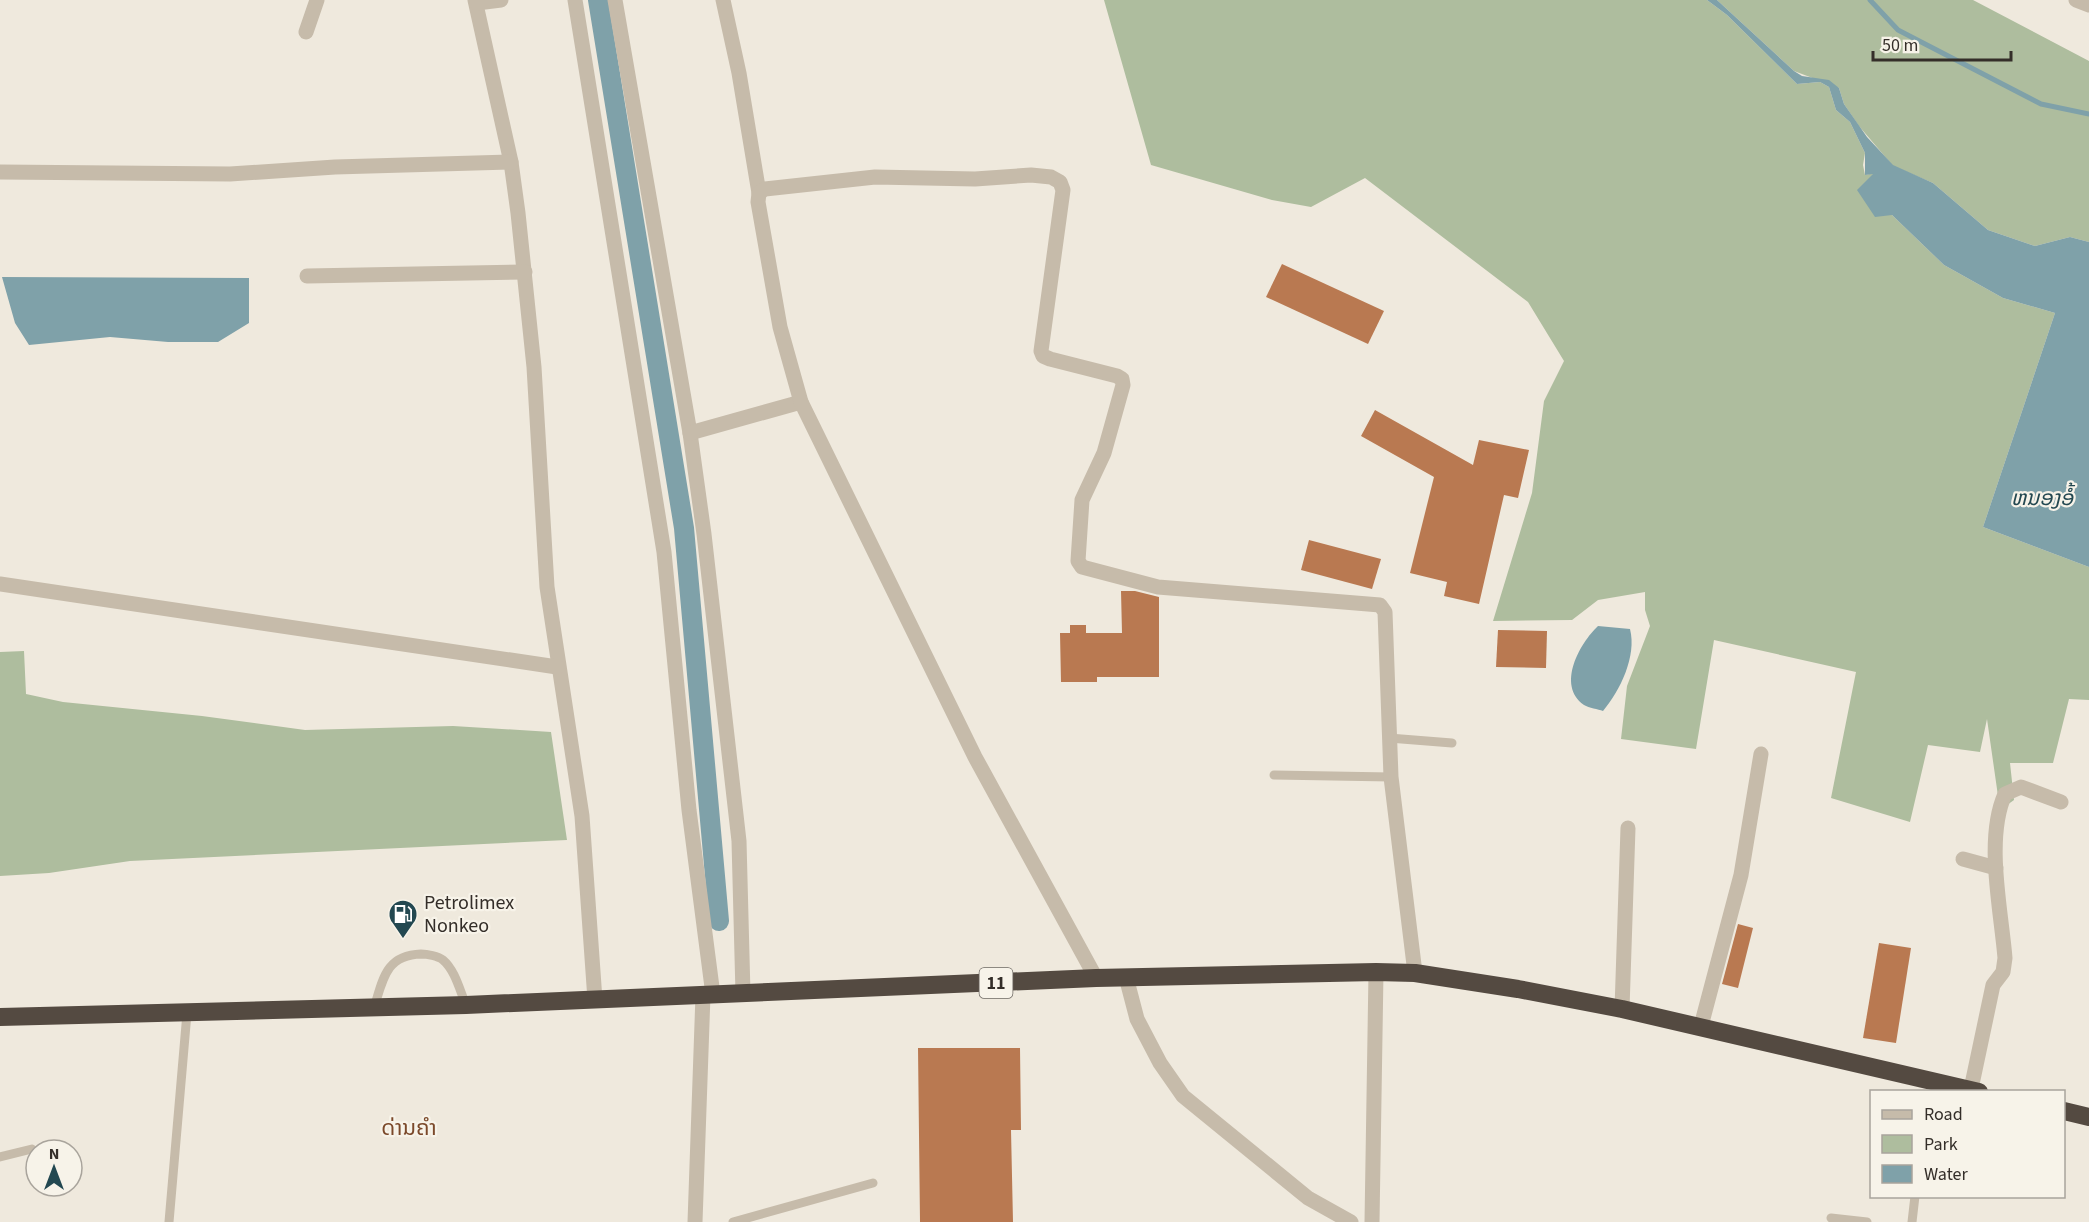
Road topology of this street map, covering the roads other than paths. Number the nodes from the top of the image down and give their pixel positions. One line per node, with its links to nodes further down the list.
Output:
1 (317, 0): 9 (street)
2 (501, 0): 7 (street)
3 (575, 0): 33 (street)
4 (615, 0): 16 (street)
5 (723, 0): 12 (street)
6 (2076, 0): 8 (street)
7 (476, 2): 10 (street)
8 (2089, 5)
9 (306, 32)
10 (511, 162): 11 (street); 13 (street)
11 (0, 172)
12 (759, 193): 15 (street); 19 (street)
13 (525, 272): 14 (street); 18 (street)
14 (307, 276)
15 (801, 402): 16 (street); 31 (street)
16 (690, 433): 32 (street)
17 (0, 584): 18 (street)
18 (557, 667): 34 (street)
19 (1389, 738): 20 (lane); 23 (street)
20 (1452, 743)
21 (1761, 754): 40 (street)
22 (1274, 775): 23 (lane)
23 (1391, 777): 29 (street)
24 (2061, 802): 27 (street)
25 (1628, 828): 37 (street)
26 (1963, 859): 27 (street)
27 (1996, 868): 42 (street)
28 (1376, 972): 29 (highway, 11); 30 (highway, 11); 54 (street)
29 (1415, 974): 37 (highway, 11)
30 (1126, 977): 31 (highway, 11); 53 (street)
31 (1095, 978): 32 (highway, 11)
32 (743, 994): 33 (highway, 11)
33 (708, 995): 34 (highway, 11); 51 (street)
34 (595, 1000): 35 (highway, 11)
35 (466, 1005): 36 (highway, 11); 36 (lane)
36 (374, 1008): 38 (highway, 11)
37 (1622, 1008): 40 (highway, 11)
38 (187, 1013): 39 (highway, 11); 50 (lane)
39 (0, 1017)
40 (1701, 1026): 41 (highway, 11)
41 (1928, 1087): 42 (highway, 11)
42 (1975, 1090)
43 (2065, 1111): 44 (highway)
44 (2089, 1117)
45 (24, 1151): 46 (lane)
46 (0, 1157)
47 (873, 1183): 52 (lane)
48 (1915, 1198): 56 (lane)
49 (1831, 1218): 55 (lane)
50 (169, 1222)
51 (695, 1222)
52 (733, 1222)
53 (1351, 1222)
54 (1372, 1222)
55 (1867, 1222)
56 (1911, 1222)

